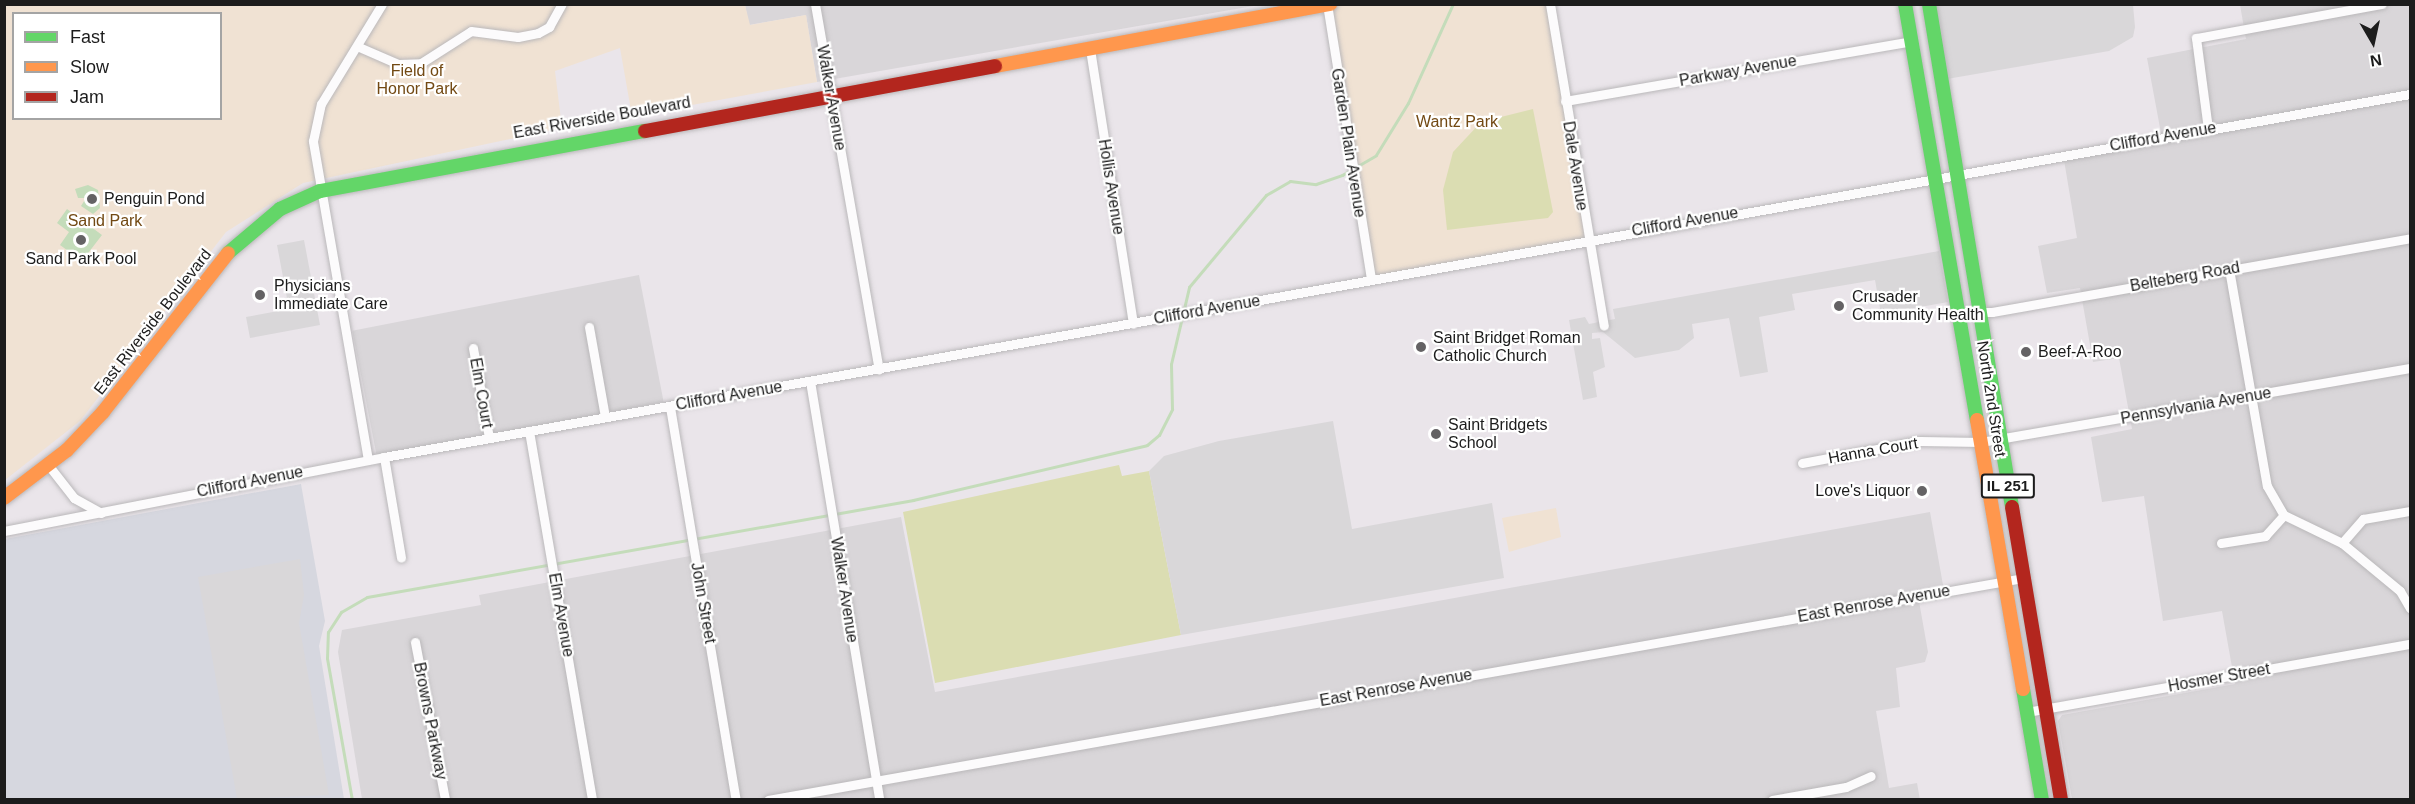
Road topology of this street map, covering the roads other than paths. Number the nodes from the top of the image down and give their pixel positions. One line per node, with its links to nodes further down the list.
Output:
1 (382, 4): 10 (street)
2 (562, 4): 10 (street)
3 (815, 4): 14 (street, Walker Avenue)
4 (1550, 4): 16 (street, Dale Avenue)
5 (1905, 4): 9 (main road, North 2nd Street / IL 251)
6 (1929, 4): 12 (main road, North 2nd Street / IL 251)
7 (2382, 4): 17 (street)
8 (1328, 5): 11 (main road, East Riverside Boulevard); 24 (street, Garden Plain Avenue)
9 (1911, 42): 13 (main road, North 2nd Street / IL 251); 16 (street, Parkway Avenue)
10 (359, 47): 20 (street)
11 (1090, 49): 14 (main road, East Riverside Boulevard); 27 (street, Hollis Avenue)
12 (1941, 81): 13 (main road); 18 (main road, North 2nd Street / IL 251)
13 (1918, 84): 19 (main road, North 2nd Street / IL 251)
14 (830, 93): 20 (main road, East Riverside Boulevard); 32 (street, Walker Avenue)
15 (2410, 94): 17 (street, Clifford Avenue)
16 (1565, 101): 22 (street, Dale Avenue)
17 (2208, 129): 18 (street, Clifford Avenue)
18 (1955, 173): 19 (street, Clifford Avenue); 25 (main road, North 2nd Street / IL 251)
19 (1934, 177): 22 (street, Clifford Avenue); 26 (main road, North 2nd Street / IL 251)
20 (320, 191): 42 (street); 44 (main road, East Riverside Boulevard)
21 (2410, 238): 23 (street, Belteberg Road)
22 (1586, 239): 24 (street, Clifford Avenue); 28 (street, Dale Avenue)
23 (2229, 269): 25 (street, Belteberg Road); 34 (street)
24 (1371, 280): 27 (street, Clifford Avenue)
25 (1980, 311): 26 (street, Belteberg Road); 39 (main road, North 2nd Street / IL 251)
26 (1959, 312): 40 (main road, North 2nd Street / IL 251)
27 (1133, 324): 32 (street, Clifford Avenue)
28 (1604, 326)
29 (589, 327): 36 (street)
30 (474, 348): 38 (street, Elm Court)
31 (2410, 368): 34 (street, Pennsylvania Avenue)
32 (879, 369): 33 (street, Clifford Avenue)
33 (810, 381): 35 (street, Clifford Avenue); 61 (street, Walker Avenue)
34 (2249, 397): 39 (street, Pennsylvania Avenue); 48 (street)
35 (670, 407): 36 (street, Clifford Avenue); 64 (street, John Street)
36 (604, 417): 37 (street, Clifford Avenue)
37 (529, 431): 38 (street, Clifford Avenue); 63 (street, Elm Avenue)
38 (489, 438): 41 (street, Clifford Avenue)
39 (2000, 439): 40 (street, Pennsylvania Avenue); 53 (main road, North 2nd Street / IL 251)
40 (1981, 442): 43 (street, Hanna Court); 54 (main road, North 2nd Street / IL 251)
41 (384, 457): 42 (street, Clifford Avenue); 52 (street)
42 (368, 460): 47 (street, Clifford Avenue)
43 (1802, 463)
44 (49, 466): 45 (main road, East Riverside Boulevard); 47 (street)
45 (4, 498)
46 (2410, 511): 51 (street)
47 (101, 513): 49 (street, Clifford Avenue)
48 (2284, 515): 50 (street); 51 (street)
49 (4, 531)
50 (2221, 543)
51 (2342, 543): 55 (street)
52 (401, 558)
53 (2023, 578): 54 (street, East Renrose Avenue); 58 (main road, North 2nd Street / IL 251)
54 (2004, 581): 59 (main road, North 2nd Street / IL 251); 61 (street, East Renrose Avenue)
55 (2410, 608)
56 (416, 642): 62 (street, Browns Parkway)
57 (2410, 644): 58 (street, Hosmer Street)
58 (2046, 709): 59 (street, Hosmer Street); 69 (main road, North 2nd Street / IL 251)
59 (2027, 712): 68 (main road, North 2nd Street / IL 251)
60 (1871, 776): 67 (street)
61 (875, 779): 65 (street, East Renrose Avenue); 66 (street, Walker Avenue)
62 (445, 800)
63 (592, 800)
64 (736, 800)
65 (768, 800)
66 (879, 800)
67 (1772, 800)
68 (2042, 800)
69 (2061, 800)

